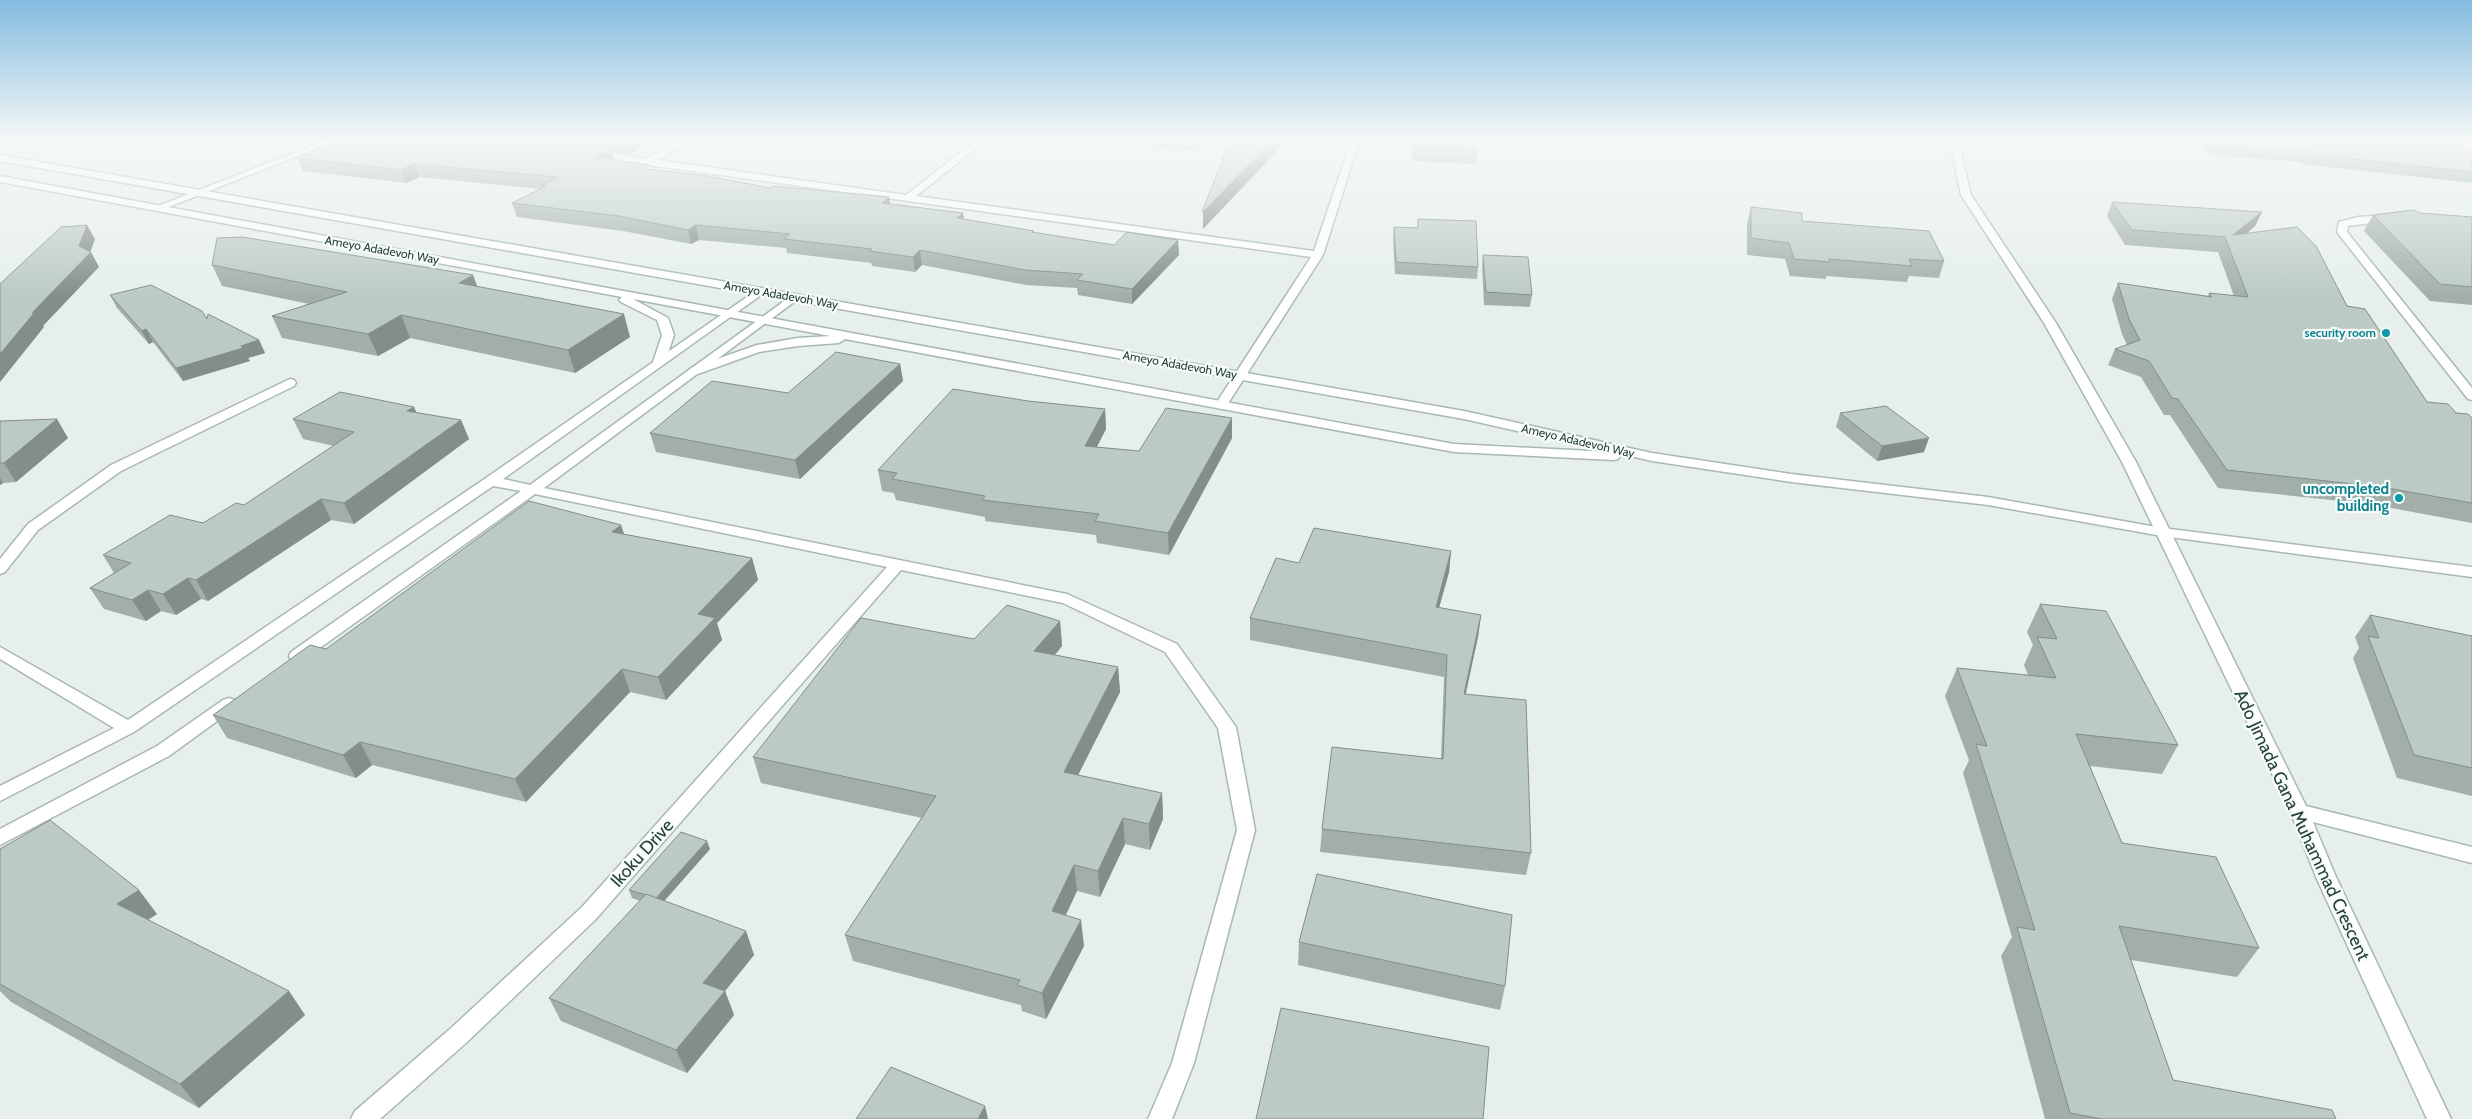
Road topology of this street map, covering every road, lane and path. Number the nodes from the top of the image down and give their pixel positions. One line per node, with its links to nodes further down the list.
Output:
1 (77, 193): 9 (street, Ameyo Adadevoh Way)
2 (199, 193): 9 (street)
3 (200, 193): 13 (street, Ameyo Adadevoh Way)
4 (873, 193): 8 (street)
5 (914, 193): 8 (street)
6 (1338, 193): 11 (street)
7 (1966, 193): 27 (street, Ado Jimada Gana Muhammad Crescent)
8 (908, 198): 11 (street)
9 (158, 208): 12 (street, Ameyo Adadevoh Way)
10 (2401, 219): 22 (street)
11 (1318, 255): 20 (street)
12 (608, 291): 15 (street, Ameyo Adadevoh Way); 18 (street)
13 (760, 291): 14 (street, Ameyo Adadevoh Way); 15 (street)
14 (794, 297): 16 (street); 20 (street, Ameyo Adadevoh Way)
15 (728, 314): 16 (street, Ameyo Adadevoh Way); 18 (street)
16 (763, 320): 17 (street, Ameyo Adadevoh Way); 19 (street)
17 (861, 338): 19 (street); 23 (street, Ameyo Adadevoh Way)
18 (659, 362): 25 (street)
19 (695, 370): 26 (street)
20 (1239, 375): 23 (street); 24 (street, Ameyo Adadevoh Way)
21 (290, 383): 29 (street)
22 (2472, 396)
23 (1222, 405): 24 (street, Ameyo Adadevoh Way)
24 (1652, 457): 27 (street)
25 (490, 481): 26 (street); 34 (street)
26 (532, 490): 28 (street); 32 (street)
27 (2162, 532): 30 (street); 36 (street, Ado Jimada Gana Muhammad Crescent)
28 (898, 564): 39 (street, Ikoku Drive); 40 (street)
29 (0, 569)
30 (2472, 572)
31 (0, 652): 34 (street)
32 (284, 666)
33 (244, 694): 37 (street)
34 (128, 728): 35 (street)
35 (0, 794)
36 (2299, 811): 38 (street); 41 (street, Ado Jimada Gana Muhammad Crescent)
37 (0, 838)
38 (2472, 855)
39 (363, 1119)
40 (1160, 1119)
41 (2439, 1119)

